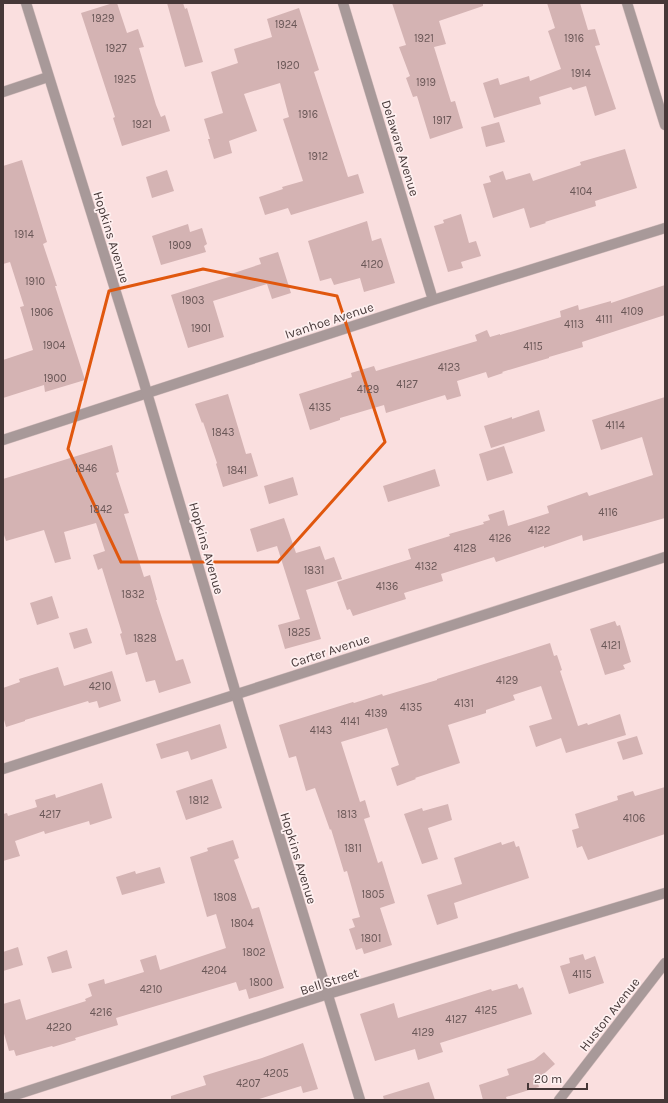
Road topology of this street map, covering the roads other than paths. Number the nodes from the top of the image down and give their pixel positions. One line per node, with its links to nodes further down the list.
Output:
1 (26, 3): 4 (street, Hopkins Avenue)
2 (343, 3): 8 (street, Delaware Avenue)
3 (627, 3): 6 (street)
4 (48, 77): 5 (street); 9 (street, Hopkins Avenue)
5 (3, 92)
6 (665, 125)
7 (665, 228): 8 (street, Ivanhoe Avenue)
8 (433, 300): 9 (street, Ivanhoe Avenue)
9 (147, 393): 10 (street, Ivanhoe Avenue); 12 (street, Hopkins Avenue)
10 (3, 440)
11 (665, 557): 12 (street, Carter Avenue)
12 (236, 694): 13 (street, Carter Avenue); 16 (street, Hopkins Avenue)
13 (3, 769)
14 (665, 893): 16 (street, Bell Street)
15 (665, 963): 19 (street, Huston Avenue)
16 (328, 994): 17 (street, Bell Street); 18 (street, Hopkins Avenue)
17 (3, 1099)
18 (360, 1100)
19 (560, 1100)

